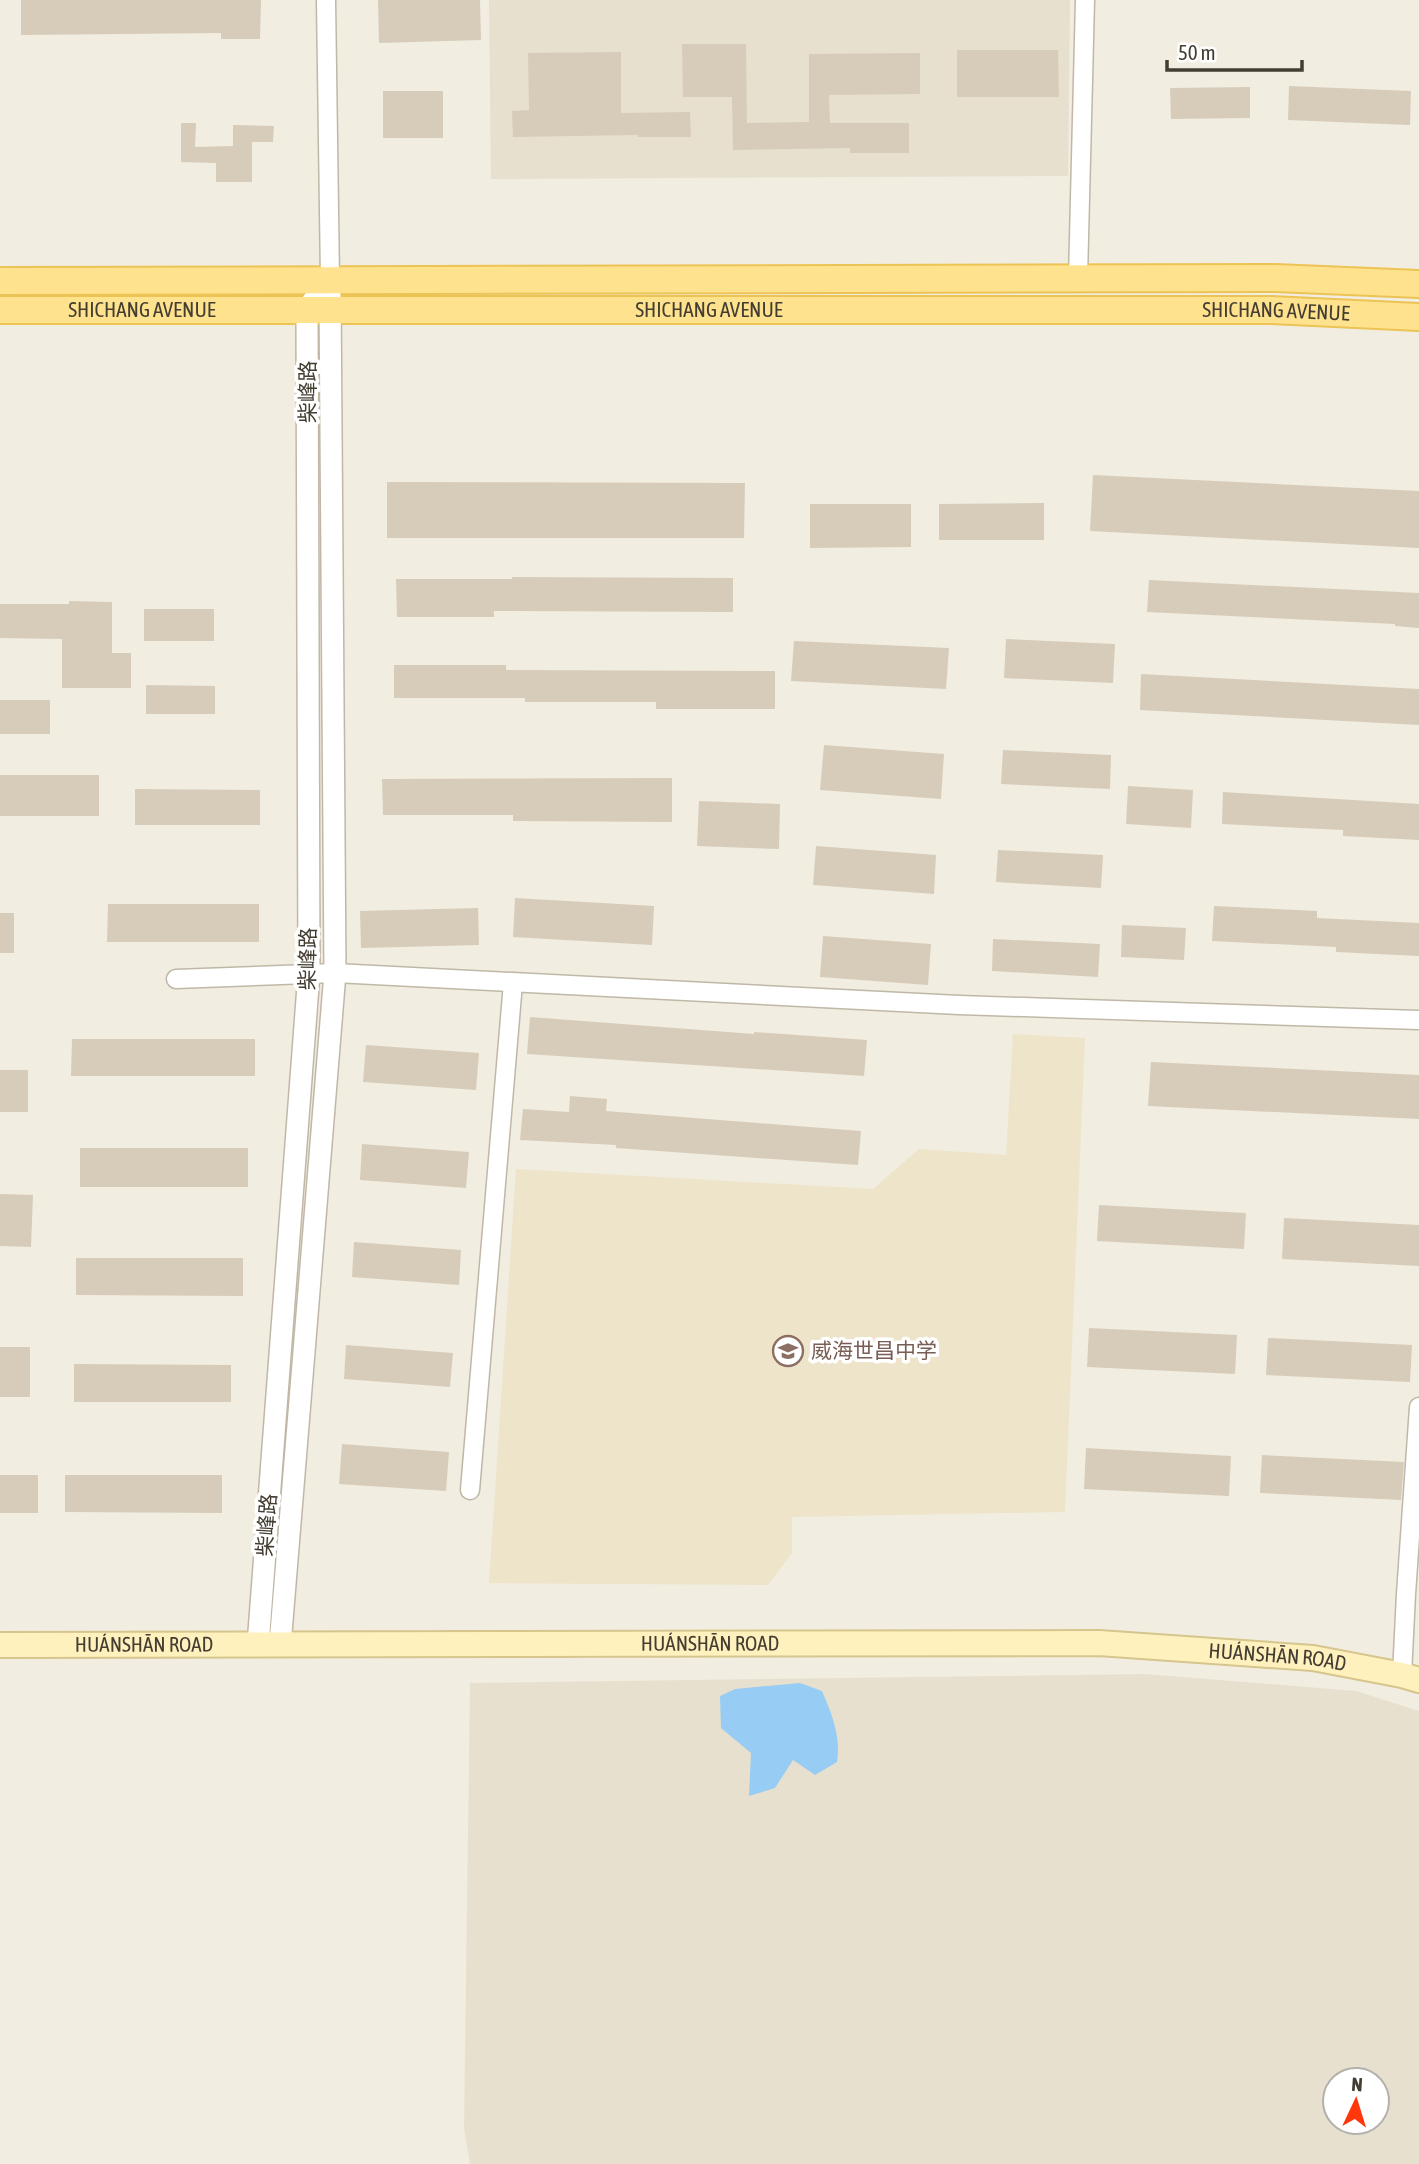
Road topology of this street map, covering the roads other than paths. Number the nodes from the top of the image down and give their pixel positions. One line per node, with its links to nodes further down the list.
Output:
1 (326, 0): 4 (street)
2 (1085, 0): 3 (street)
3 (1078, 278): 4 (main road, SHICHANG AVENUE); 6 (main road, SHICHANG AVENUE)
4 (330, 279): 5 (main road, SHICHANG AVENUE); 7 (street)
5 (0, 281)
6 (1419, 284)
7 (319, 309): 8 (main road, SHICHANG AVENUE); 9 (main road, SHICHANG AVENUE); 10 (street, 柴峰路); 11 (street, 柴峰路)
8 (0, 310)
9 (1419, 317)
10 (309, 973): 11 (street); 12 (street); 17 (street, 柴峰路)
11 (335, 973): 13 (street); 17 (street, 柴峰路)
12 (176, 979)
13 (513, 982): 14 (street); 16 (street)
14 (1419, 1020)
15 (1419, 1407): 19 (street)
16 (470, 1490)
17 (269, 1645): 18 (main road, HUÁNSHĀN ROAD); 19 (main road, HUÁNSHĀN ROAD)
18 (0, 1646)
19 (1411, 1677)

